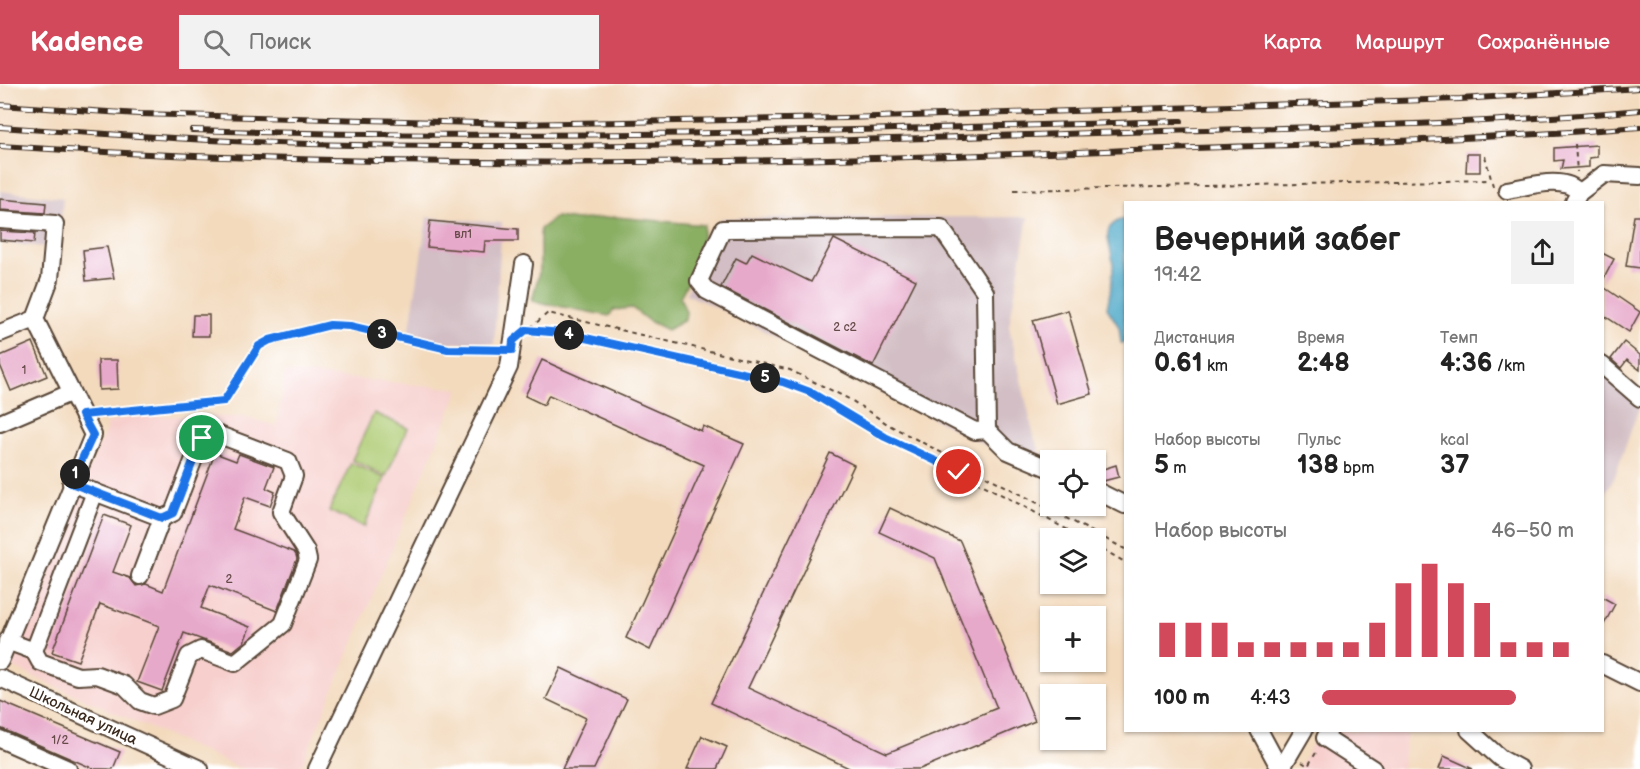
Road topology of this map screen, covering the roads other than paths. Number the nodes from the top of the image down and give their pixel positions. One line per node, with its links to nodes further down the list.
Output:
1 (1640, 176): 3 (street)
2 (1500, 189): 3 (street)
3 (1576, 194)
4 (0, 220): 6 (street)
5 (524, 264): 35 (street)
6 (35, 319): 7 (street); 9 (street)
7 (0, 333)
8 (1604, 367): 10 (street)
9 (70, 393): 11 (street); 14 (street)
10 (1640, 398)
11 (1, 419)
12 (987, 430): 12 (street); 13 (street)
13 (1040, 465)
14 (71, 483): 15 (street); 20 (street)
15 (95, 492): 18 (street); 21 (street)
16 (1106, 496): 17 (street)
17 (1124, 504)
18 (162, 518): 19 (street); 21 (street)
19 (140, 576)
20 (8, 641): 21 (street); 22 (street)
21 (34, 651)
22 (0, 662)
23 (1604, 665): 25 (street)
24 (0, 678): 31 (street, Школьная улица)
25 (1638, 678)
26 (1260, 732): 32 (street)
27 (1303, 732): 32 (street)
28 (1471, 732): 37 (street)
29 (1327, 734): 36 (street)
30 (0, 739): 33 (street)
31 (165, 762): 34 (street, Школьная улица)
32 (1283, 764)
33 (68, 769)
34 (200, 769)
35 (317, 769)
36 (1373, 769)
37 (1520, 769)

